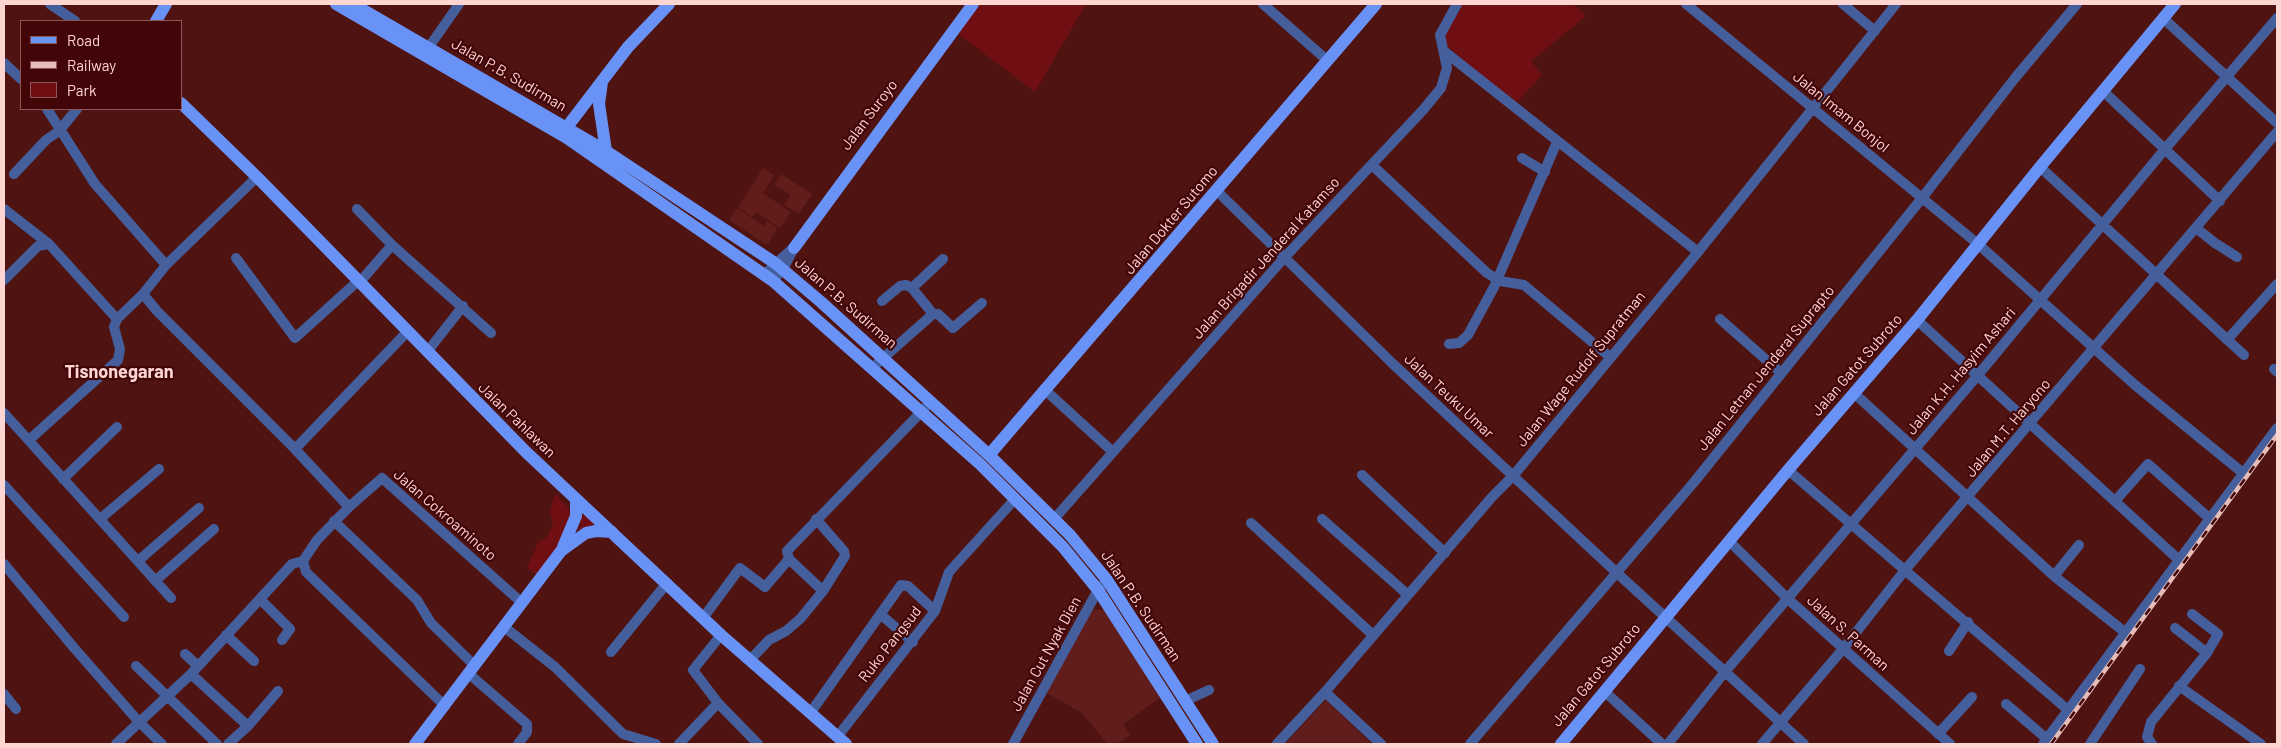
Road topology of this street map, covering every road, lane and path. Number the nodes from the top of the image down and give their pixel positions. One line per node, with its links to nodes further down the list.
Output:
1 (50, 4): 18 (street)
2 (166, 4): 19 (main road)
3 (336, 4): 35 (main road, Jalan P.B. Sudirman)
4 (353, 4): 21 (main road, Jalan P.B. Sudirman)
5 (459, 4): 21 (street)
6 (669, 4): 27 (main road)
7 (973, 4): 57 (main road, Jalan Suroyo)
8 (1263, 4): 23 (street)
9 (1376, 4): 23 (main road, Jalan Dokter Sutomo)
10 (1457, 4): 22 (street, Jalan Brigadir Jenderal Katamso)
11 (1686, 4): 30 (street, Jalan Imam Bonjol)
12 (1896, 4): 20 (street, Jalan Wage Rudolf Supratman)
13 (2077, 4): 47 (street, Jalan Letnan Jenderal Suprapto)
14 (2174, 4): 16 (main road, Jalan Gatot Subroto)
15 (1850, 10): 20 (street)
16 (2163, 18): 25 (street); 28 (main road, Jalan Gatot Subroto)
17 (2277, 18): 25 (street, Jalan K.H. Hasyim Ashari)
18 (74, 20)
19 (157, 20)
20 (1875, 31): 30 (street, Jalan Wage Rudolf Supratman)
21 (429, 47): 35 (main road, Jalan P.B. Sudirman)
22 (1449, 58): 37 (street); 41 (street, Jalan Brigadir Jenderal Katamso)
23 (1328, 61): 46 (main road, Jalan Dokter Sutomo)
24 (4, 63): 26 (street)
25 (2226, 77): 33 (street); 38 (street, Jalan K.H. Hasyim Ashari)
26 (20, 78)
27 (602, 80): 35 (main road); 39 (main road)
28 (2103, 91): 38 (street); 42 (main road, Jalan Gatot Subroto)
29 (182, 104): 45 (main road, Jalan Pahlawan)
30 (1813, 108): 47 (street, Jalan Imam Bonjol); 58 (street, Jalan Wage Rudolf Supratman)
31 (48, 110): 34 (street)
32 (76, 110): 34 (street)
33 (2277, 123)
34 (59, 130): 44 (street); 63 (street)
35 (564, 131): 39 (main road, Jalan P.B. Sudirman); 51 (main road, Jalan P.B. Sudirman)
36 (2277, 132): 48 (street, Jalan M.T. Haryono)
37 (1560, 144): 43 (street); 58 (street)
38 (2165, 149): 48 (street); 52 (street, Jalan K.H. Hasyim Ashari)
39 (606, 151): 51 (main road, Jalan P.B. Sudirman)
40 (1522, 158): 43 (street)
41 (1372, 165): 61 (street, Jalan Brigadir Jenderal Katamso); 68 (street)
42 (2040, 167): 52 (street); 55 (main road, Jalan Gatot Subroto)
43 (1545, 172): 68 (street)
44 (14, 174)
45 (257, 177): 63 (street); 69 (main road, Jalan Pahlawan)
46 (1217, 191): 61 (street, Jalan Teuku Umar); 93 (main road, Jalan Dokter Sutomo)
47 (1922, 198): 55 (street, Jalan Imam Bonjol); 91 (street, Jalan Letnan Jenderal Suprapto)
48 (2220, 200): 53 (street, Jalan M.T. Haryono)
49 (357, 209): 56 (street)
50 (4, 210): 54 (street)
51 (701, 222): 64 (main road, Jalan P.B. Sudirman); 66 (main road, Jalan P.B. Sudirman)
52 (2103, 224): 65 (street); 73 (street, Jalan K.H. Hasyim Ashari)
53 (2196, 228): 59 (street); 65 (street, Jalan M.T. Haryono)
54 (49, 244): 67 (street); 78 (street)
55 (1978, 244): 73 (street, Jalan Imam Bonjol); 80 (main road, Jalan Gatot Subroto)
56 (392, 245): 69 (street); 76 (street)
57 (794, 248): 64 (street, Jalan Suroyo)
58 (1698, 252): 88 (street, Jalan Wage Rudolf Supratman)
59 (2237, 257)
60 (236, 258): 69 (street)
61 (1284, 258): 103 (street, Jalan Brigadir Jenderal Katamso); 109 (street, Jalan Teuku Umar)
62 (943, 259): 71 (street)
63 (166, 266): 72 (street)
64 (779, 266): 66 (street, Jalan Suroyo); 89 (main road, Jalan P.B. Sudirman)
65 (2157, 276): 83 (street); 85 (street, Jalan M.T. Haryono)
66 (769, 277): 90 (main road, Jalan P.B. Sudirman)
67 (4, 280)
68 (1501, 281): 84 (street); 88 (street)
69 (358, 282): 81 (main road, Jalan Pahlawan)
70 (2277, 284): 83 (street)
71 (912, 288): 74 (street); 77 (street)
72 (143, 294): 78 (street); 101 (street)
73 (2040, 300): 85 (street, Jalan Imam Bonjol); 92 (street, Jalan K.H. Hasyim Ashari)
74 (882, 301)
75 (982, 302): 77 (street)
76 (463, 306): 82 (street); 86 (street)
77 (933, 314): 89 (street)
78 (118, 319): 100 (street)
79 (1720, 319): 91 (street)
80 (1918, 320): 92 (street); 94 (main road, Jalan Gatot Subroto)
81 (407, 332): 86 (main road, Jalan Pahlawan); 101 (street)
82 (491, 333)
83 (2227, 340): 87 (street)
84 (1449, 344)
85 (2095, 349): 97 (street, Jalan M.T. Haryono); 107 (street, Jalan Imam Bonjol)
86 (427, 352): 113 (main road, Jalan Pahlawan)
87 (2244, 355)
88 (1610, 357): 109 (street, Jalan Wage Rudolf Supratman)
89 (884, 358): 90 (street); 95 (main road, Jalan P.B. Sudirman)
90 (872, 368): 95 (main road, Jalan P.B. Sudirman)
91 (1780, 372): 138 (street, Jalan Letnan Jenderal Suprapto)
92 (1978, 375): 97 (street); 102 (street, Jalan K.H. Hasyim Ashari)
93 (1044, 389): 103 (street); 104 (main road, Jalan Dokter Sutomo)
94 (1855, 394): 102 (street); 106 (main road, Jalan Gatot Subroto)
95 (926, 407): 104 (main road, Jalan P.B. Sudirman); 114 (main road, Jalan P.B. Sudirman); 121 (street)
96 (4, 413): 100 (street)
97 (2030, 424): 112 (street, Jalan M.T. Haryono); 115 (street)
98 (117, 427): 110 (street)
99 (2277, 428): 107 (street)
100 (29, 440): 110 (street)
101 (295, 449): 116 (street)
102 (1914, 450): 112 (street); 125 (street, Jalan K.H. Hasyim Ashari)
103 (1113, 452): 118 (street, Jalan Brigadir Jenderal Katamso)
104 (989, 455): 118 (main road, Jalan P.B. Sudirman)
105 (159, 469): 120 (street)
106 (1788, 470): 125 (street); 128 (main road, Jalan Gatot Subroto)
107 (2243, 473): 119 (street)
108 (1362, 474): 131 (street)
109 (1513, 476): 131 (street, Jalan Wage Rudolf Supratman); 138 (street, Jalan Teuku Umar)
110 (62, 479): 120 (street)
111 (4, 485): 153 (street)
112 (1968, 498): 137 (street, Jalan M.T. Haryono); 139 (street)
113 (576, 499): 127 (main road, Jalan Pahlawan); 130 (main road)
114 (1015, 499): 143 (main road, Jalan P.B. Sudirman); 150 (street, Ruko Pangsud)
115 (2115, 501): 119 (street); 133 (street)
116 (349, 507): 123 (street); 149 (street, Jalan Cokroaminoto)
117 (199, 508): 134 (street)
118 (1055, 518): 140 (main road, Jalan P.B. Sudirman)
119 (2209, 518): 133 (street)
120 (100, 519): 134 (street)
121 (816, 519): 132 (street); 144 (street)
122 (1322, 519): 145 (street)
123 (334, 521): 135 (street); 174 (street)
124 (1251, 522): 162 (street)
125 (1852, 524): 137 (street); 148 (street, Jalan K.H. Hasyim Ashari)
126 (214, 529): 141 (street)
127 (612, 532): 130 (main road); 142 (main road, Jalan Pahlawan)
128 (1729, 541): 148 (street, Jalan S. Parman); 154 (main road, Jalan Gatot Subroto)
129 (2079, 545): 139 (street)
130 (560, 551): 149 (main road)
131 (1445, 553): 145 (street, Jalan Wage Rudolf Supratman)
132 (789, 559): 144 (street); 155 (street)
133 (2179, 560): 159 (street)
134 (138, 561): 141 (street)
135 (303, 561): 147 (street); 189 (street)
136 (4, 564): 193 (street)
137 (1905, 570): 156 (street); 165 (street, Jalan M.T. Haryono)
138 (1617, 574): 154 (street, Jalan Teuku Umar); 213 (street, Jalan Letnan Jenderal Suprapto)
139 (2054, 576): 159 (street)
140 (1107, 580): 143 (street, Jalan Cut Nyak Dien); 186 (main road, Jalan P.B. Sudirman)
141 (155, 581): 146 (street)
142 (667, 583): 155 (main road, Jalan Pahlawan); 166 (street)
143 (1098, 590): 208 (street, Jalan Cut Nyak Dien); 209 (main road, Jalan P.B. Sudirman)
144 (823, 591): 170 (street)
145 (1407, 594): 162 (street, Jalan Wage Rudolf Supratman)
146 (171, 598)
147 (260, 598): 160 (street); 163 (street)
148 (1788, 599): 165 (street, Jalan S. Parman); 176 (street, Jalan K.H. Hasyim Ashari)
149 (522, 602): 157 (main road)
150 (935, 611): 151 (street); 164 (street, Ruko Pangsud)
151 (880, 614): 164 (street); 192 (street)
152 (2192, 614): 168 (street)
153 (124, 617)
154 (1666, 617): 176 (street, Jalan Teuku Umar); 181 (main road, Jalan Gatot Subroto)
155 (703, 618): 161 (main road, Jalan Pahlawan)
156 (1968, 622): 167 (street); 191 (street)
157 (503, 626): 174 (main road); 205 (street)
158 (2175, 628): 168 (street)
159 (2126, 633): 191 (street)
160 (226, 635): 171 (street); 173 (street)
161 (721, 635): 170 (main road, Jalan Pahlawan); 187 (street)
162 (1373, 636): 182 (street, Jalan Wage Rudolf Supratman)
163 (282, 640)
164 (912, 642): 197 (street, Ruko Pangsud)
165 (1843, 649): 194 (street, Jalan M.T. Haryono); 196 (street, Jalan S. Parman)
166 (611, 652)
167 (1949, 652)
168 (2207, 653): 178 (street)
169 (185, 654): 173 (street)
170 (750, 660): 192 (main road, Jalan Pahlawan)
171 (254, 661)
172 (136, 666): 184 (street)
173 (198, 666): 177 (street)
174 (471, 669): 189 (main road); 204 (street)
175 (2140, 669): 220 (street)
176 (1724, 673): 194 (street, Jalan Teuku Umar); 216 (street, Jalan K.H. Hasyim Ashari)
177 (191, 674): 184 (street); 195 (street)
178 (2179, 686): 221 (street); 222 (street)
179 (1209, 690): 186 (street)
180 (278, 691): 195 (street)
181 (1604, 691): 214 (main road, Jalan Gatot Subroto); 215 (street)
182 (1325, 692): 211 (street, Jalan Wage Rudolf Supratman); 212 (street)
183 (4, 694): 190 (street)
184 (167, 697): 193 (street); 201 (street)
185 (1972, 697): 196 (street)
186 (1185, 701): 210 (main road, Jalan P.B. Sudirman)
187 (718, 703): 206 (street); 207 (street)
188 (2006, 704): 198 (street)
189 (445, 706): 203 (main road)
190 (16, 709)
191 (2068, 710): 198 (street)
192 (811, 712): 197 (main road, Jalan Pahlawan)
193 (139, 722): 199 (street); 200 (street)
194 (1780, 722): 217 (street, Jalan M.T. Haryono); 218 (street, Jalan Teuku Umar)
195 (248, 726): 202 (street)
196 (1938, 734): 219 (street, Jalan S. Parman)
197 (842, 741)
198 (2045, 742)
199 (116, 744)
200 (162, 744)
201 (217, 744)
202 (228, 744)
203 (415, 744)
204 (518, 744)
205 (656, 744)
206 (679, 744)
207 (758, 744)
208 (1013, 744)
209 (1198, 744)
210 (1213, 744)
211 (1277, 744)
212 (1381, 744)
213 (1470, 744)
214 (1560, 744)
215 (1662, 744)
216 (1668, 744)
217 (1762, 744)
218 (1804, 744)
219 (1950, 744)
220 (2090, 744)
221 (2152, 744)
222 (2260, 744)

